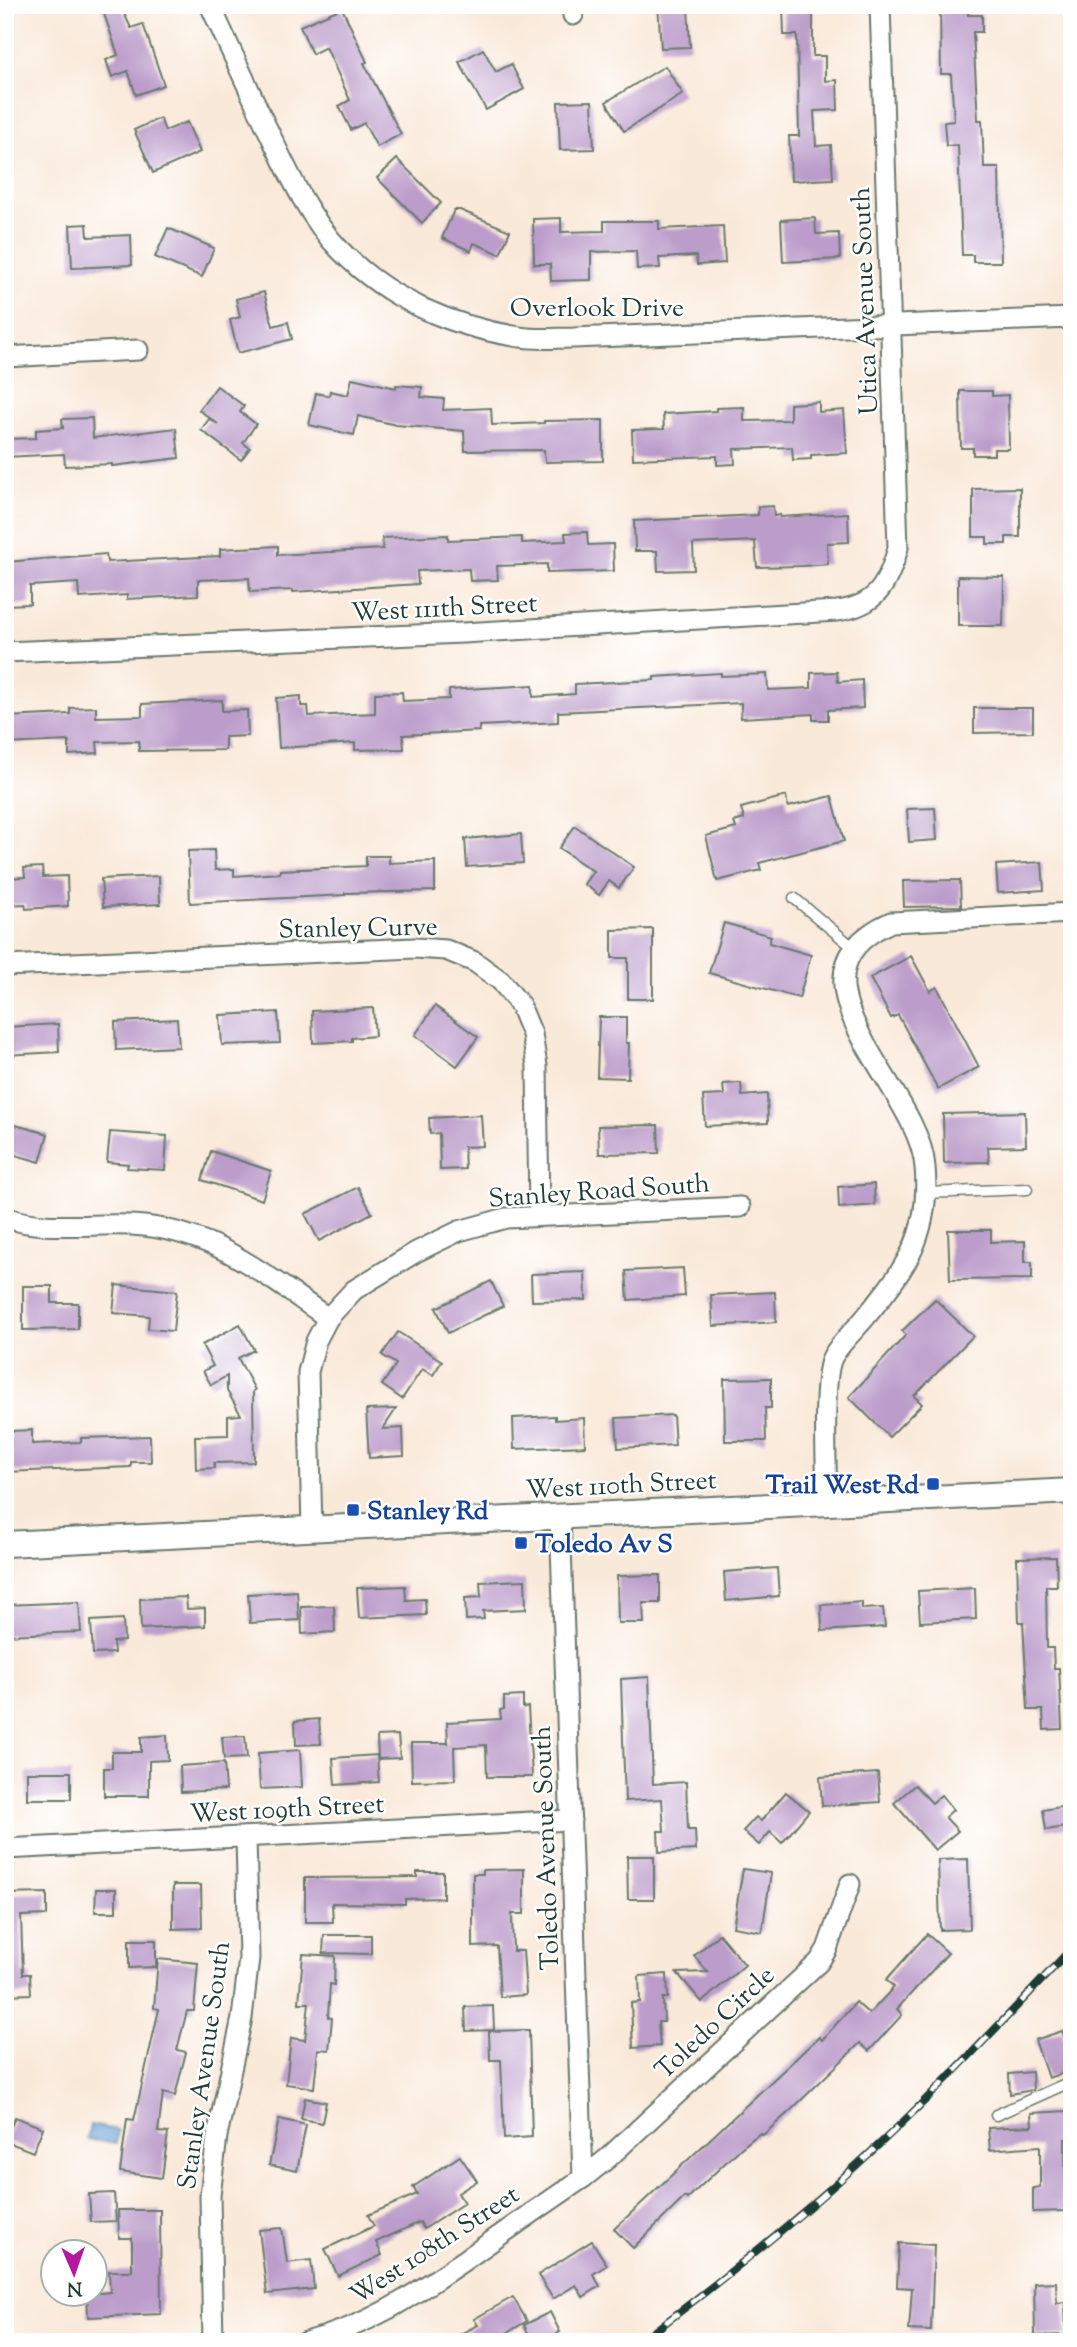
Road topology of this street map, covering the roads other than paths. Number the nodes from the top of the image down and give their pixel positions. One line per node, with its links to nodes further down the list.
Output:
1 (210, 5): 4 (street, Overlook Drive)
2 (880, 5): 4 (street, Utica Avenue South)
3 (1072, 318): 4 (street, Overlook Drive)
4 (891, 325): 7 (street, Utica Avenue South)
5 (138, 350): 6 (street)
6 (5, 357)
7 (880, 591): 8 (street, West 111th Street)
8 (5, 652)
9 (794, 898): 11 (lane)
10 (1072, 914): 11 (street)
11 (854, 948): 14 (street)
12 (5, 966): 16 (street, Stanley Curve)
13 (1027, 1189): 14 (lane)
14 (926, 1194): 20 (street)
15 (740, 1207): 16 (street, Stanley Road South)
16 (538, 1216): 18 (street, Stanley Road South)
17 (5, 1217): 18 (street)
18 (328, 1318): 22 (street, Stanley Road South)
19 (1072, 1491): 20 (street, West 110th Street)
20 (827, 1503): 21 (street, West 110th Street)
21 (560, 1517): 22 (street, West 110th Street); 24 (street, Toledo Avenue South)
22 (312, 1528): 23 (street, West 110th Street)
23 (5, 1544)
24 (570, 1820): 25 (street, West 109th Street); 30 (street, Toledo Avenue South)
25 (246, 1837): 26 (street, West 109th Street); 31 (street, Stanley Avenue South)
26 (5, 1849)
27 (850, 1884): 30 (street, Toledo Circle)
28 (1072, 2081): 29 (lane)
29 (996, 2115)
30 (583, 2178): 32 (street, West 108th Street)
31 (213, 2342)
32 (306, 2342)

